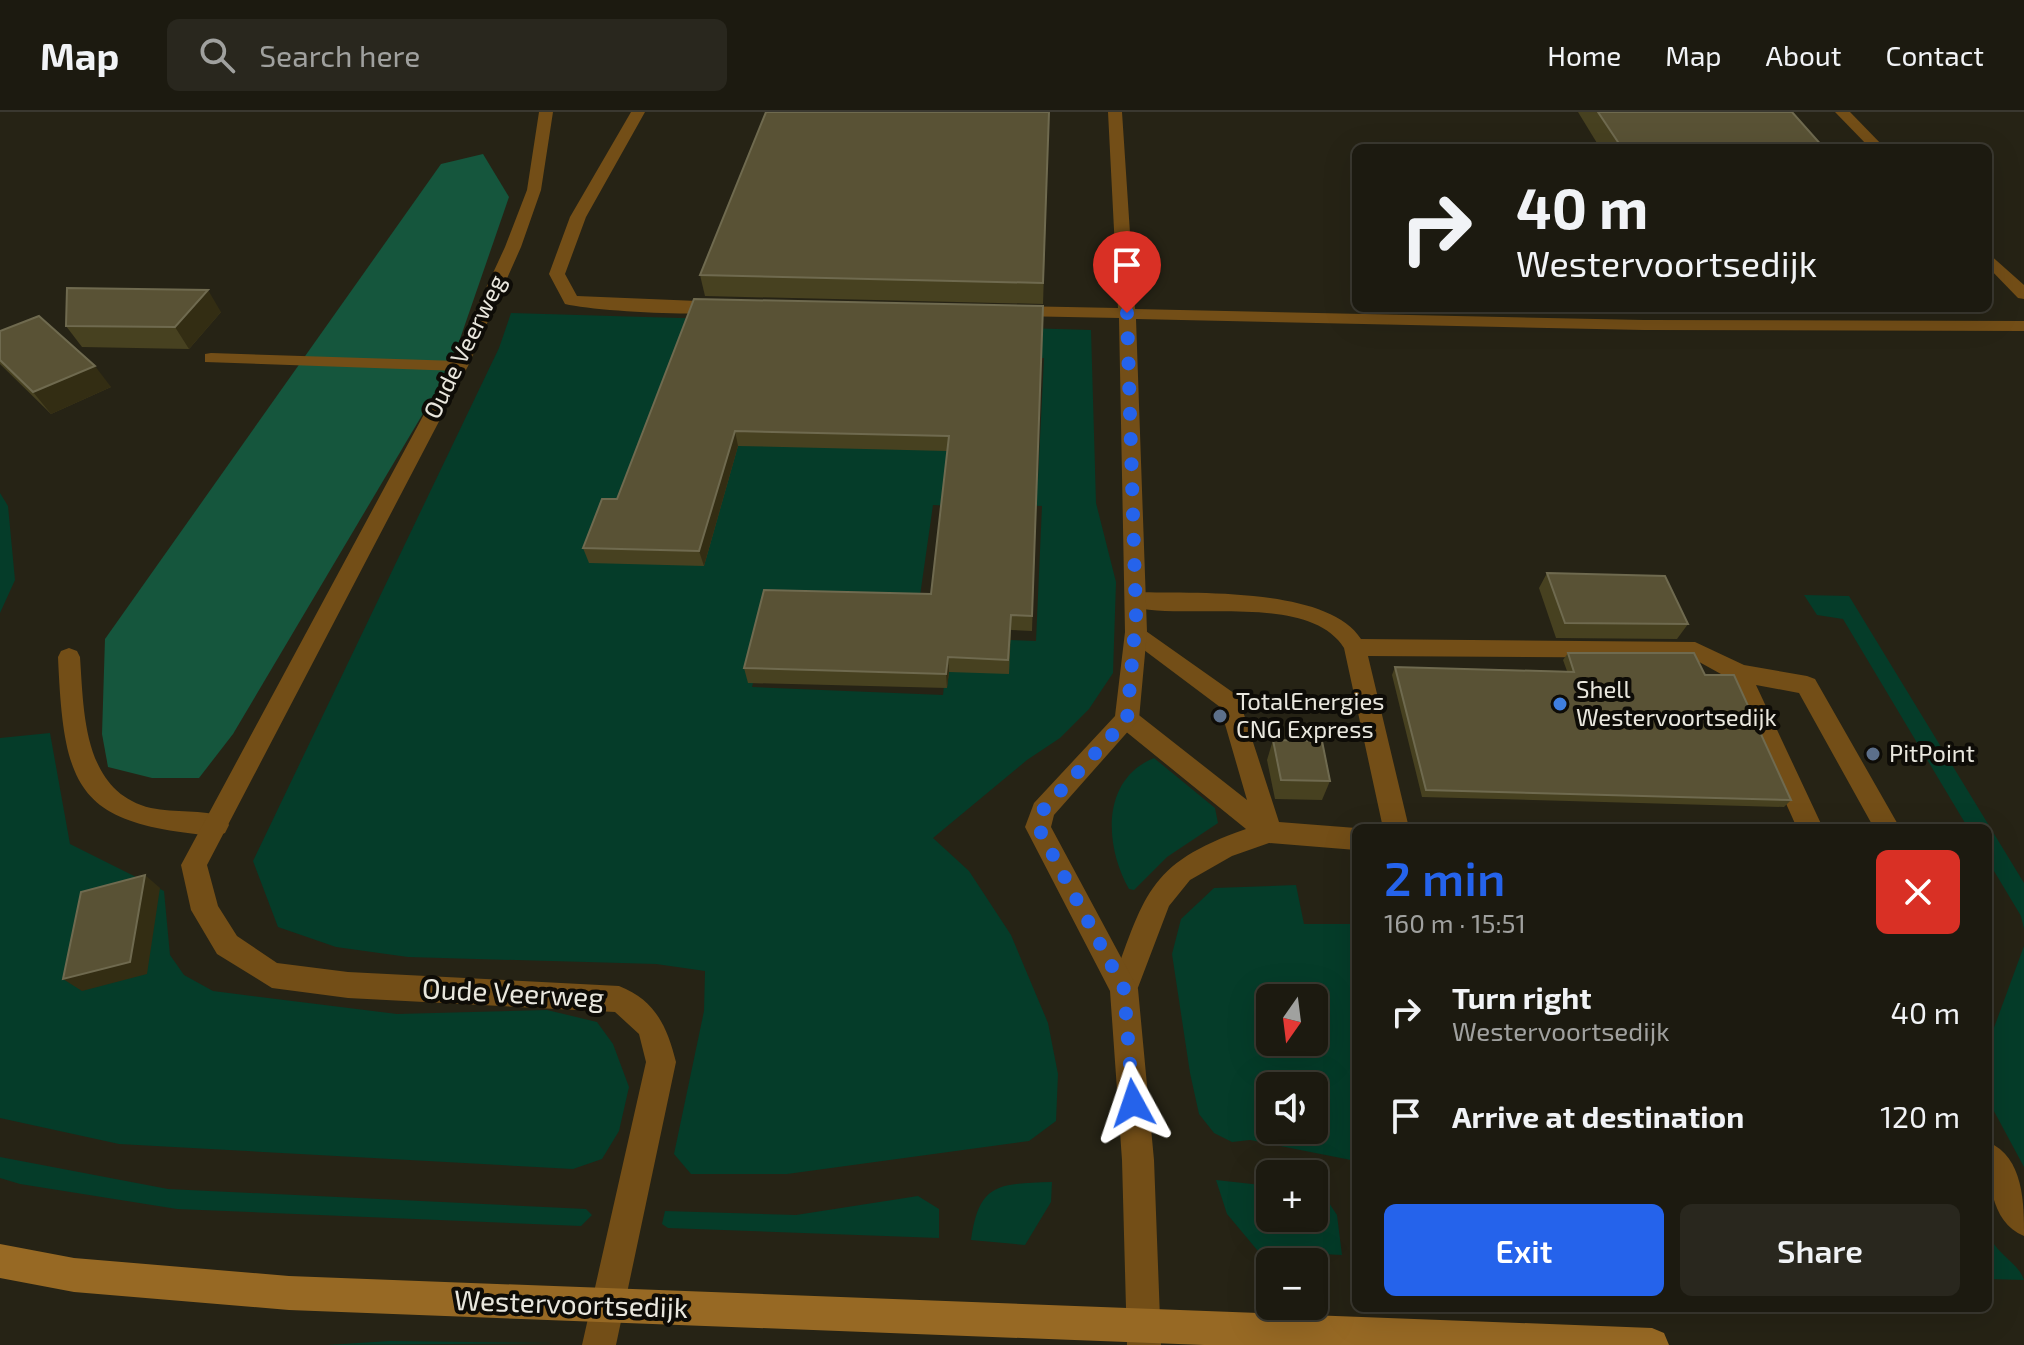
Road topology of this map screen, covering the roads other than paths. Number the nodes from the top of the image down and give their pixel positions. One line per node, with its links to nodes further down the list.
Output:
1 (546, 112): 13 (street, Oude Veerweg)
2 (638, 112): 8 (street)
3 (1115, 112): 10 (street)
4 (1842, 112): 5 (street)
5 (1874, 144)
6 (1992, 262): 7 (street)
7 (2024, 294)
8 (735, 307)
9 (986, 311): 10 (street)
10 (1127, 313): 11 (street); 14 (street)
11 (2024, 326)
12 (211, 358): 13 (street)
13 (459, 366): 23 (street, Oude Veerweg)
14 (1136, 600): 15 (street); 16 (street)
15 (1136, 632): 19 (street); 24 (street)
16 (1355, 647): 18 (street); 20 (street)
17 (69, 657): 23 (street)
18 (1739, 673): 21 (street); 22 (street)
19 (1127, 719): 24 (street); 26 (street)
20 (1395, 824)
21 (1808, 824)
22 (1885, 824)
23 (216, 825): 30 (street, Oude Veerweg)
24 (1269, 832): 25 (street); 26 (street)
25 (1352, 839)
26 (1124, 989): 31 (street)
27 (1992, 1165): 28 (street)
28 (2024, 1220)
29 (0, 1261): 30 (main road, Westervoortsedijk)
30 (607, 1305): 31 (main road, Westervoortsedijk); 32 (street, Oude Veerweg)
31 (1144, 1334): 33 (main road, Westervoortsedijk)
32 (599, 1345)
33 (1652, 1345)

